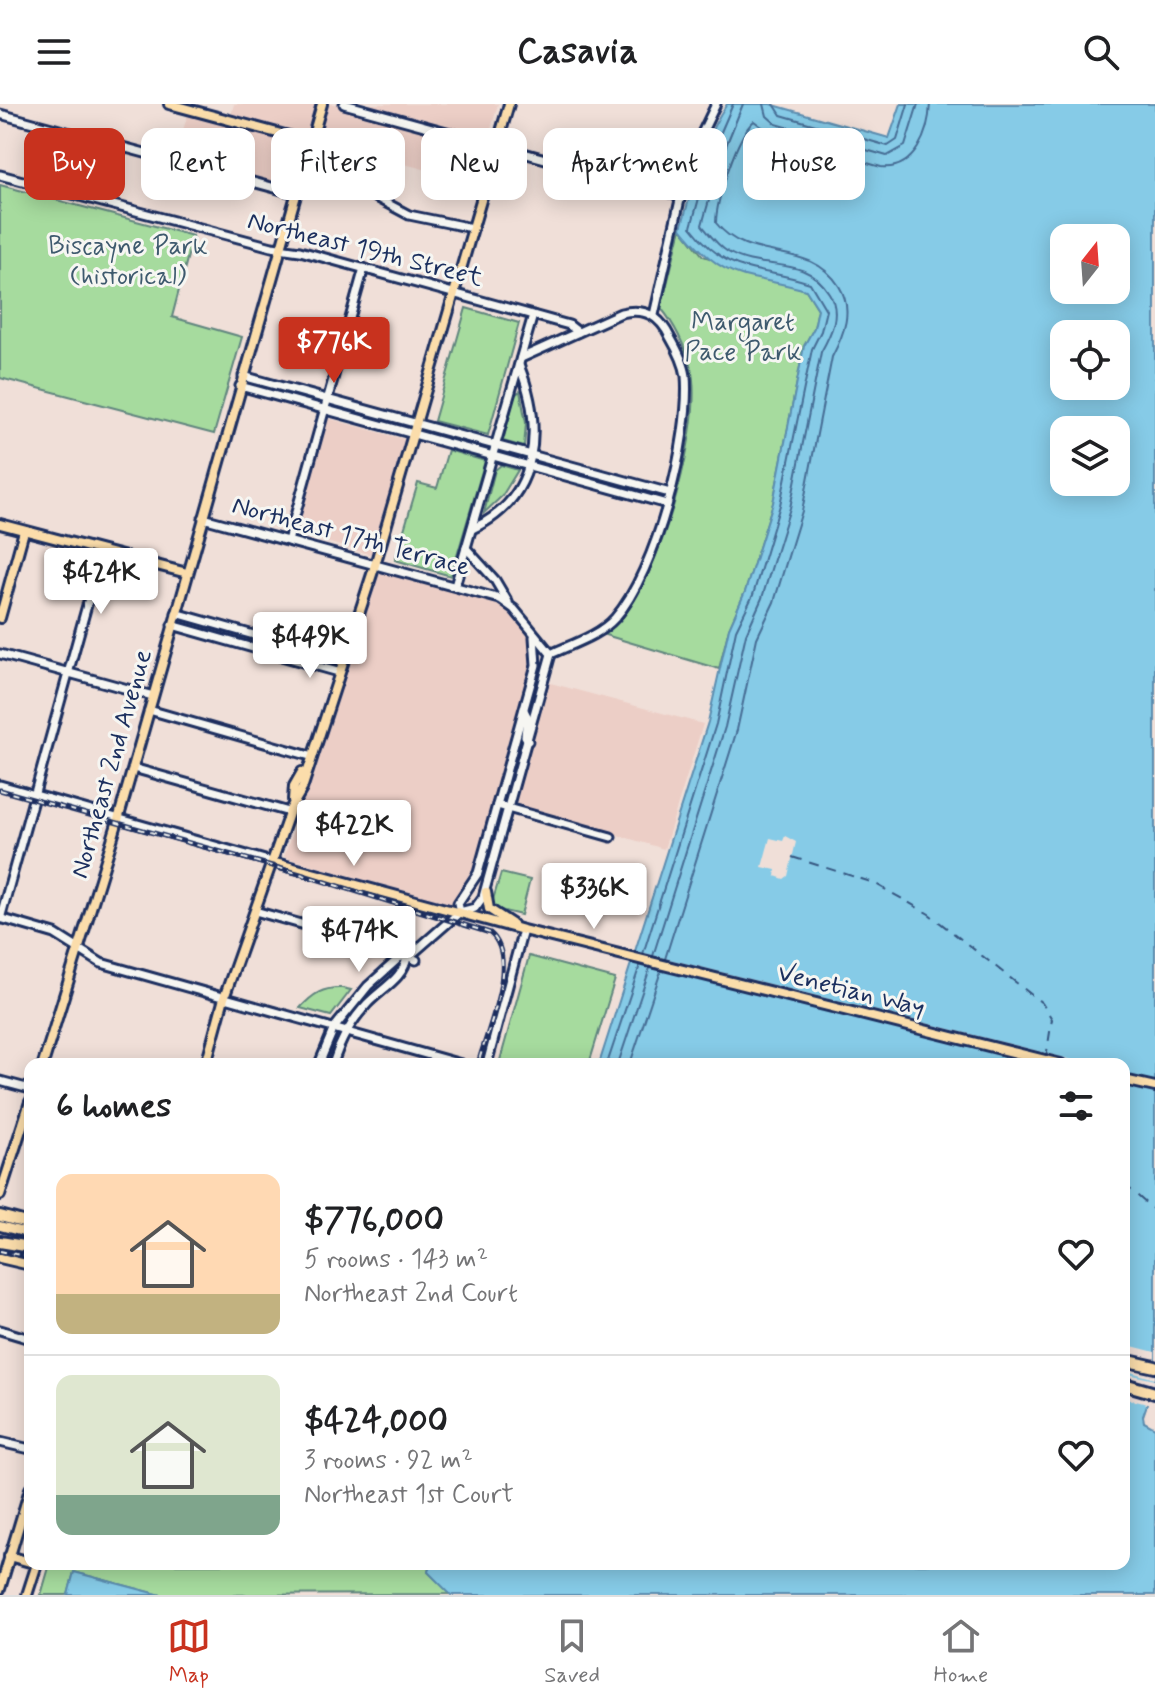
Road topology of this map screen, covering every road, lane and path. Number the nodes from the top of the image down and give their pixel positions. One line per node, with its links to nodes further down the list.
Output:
1 (169, 104): 11 (main road)
2 (322, 104): 7 (main road, Northeast 2nd Avenue)
3 (344, 104): 8 (street)
4 (509, 104): 9 (main road)
5 (716, 104): 10 (street)
6 (0, 114): 13 (street)
7 (315, 128)
8 (431, 128)
9 (502, 128)
10 (702, 128)
11 (271, 131)
12 (0, 175): 19 (street, Northeast 19th Street)
13 (271, 187)
14 (295, 200): 19 (main road, Northeast 2nd Avenue)
15 (381, 200): 18 (street)
16 (481, 200): 18 (main road)
17 (680, 200): 23 (street)
18 (472, 228): 21 (main road)
19 (282, 247): 20 (street, Northeast 19th Street); 26 (main road, Northeast 2nd Avenue)
20 (364, 268): 21 (street, Northeast 19th Street); 28 (street)
21 (454, 293): 22 (street, Northeast 19th Street); 30 (main road)
22 (533, 315): 24 (street, Northeast 19th Street); 25 (street)
23 (654, 315): 24 (street); 38 (street)
24 (578, 332): 25 (street)
25 (520, 361): 32 (street); 33 (street)
26 (243, 376): 27 (main road, Northeast 2nd Avenue); 28 (street)
27 (240, 386): 29 (street); 40 (main road, Northeast 2nd Avenue)
28 (327, 399): 29 (street); 30 (street)
29 (324, 409): 31 (street); 44 (street)
30 (417, 424): 31 (main road); 32 (street)
31 (414, 434): 34 (street); 47 (main road)
32 (496, 445): 33 (street); 34 (street)
33 (531, 455): 35 (street); 36 (street)
34 (493, 456): 35 (street); 42 (street)
35 (528, 465): 37 (street); 42 (street)
36 (583, 469): 37 (street); 38 (street)
37 (580, 479): 39 (street)
38 (670, 493): 39 (street)
39 (667, 504): 58 (street)
40 (203, 518): 44 (street, Northeast 17th Terrace); 49 (main road, Northeast 2nd Avenue)
41 (0, 524): 43 (main road)
42 (472, 529): 45 (street)
43 (24, 531): 46 (main road); 54 (main road)
44 (288, 541): 47 (street, Northeast 17th Terrace)
45 (466, 548): 48 (street, Northeast 17th Terrace); 50 (street)
46 (102, 551): 49 (main road); 62 (street)
47 (375, 565): 50 (street, Northeast 17th Terrace); 59 (main road)
48 (488, 572): 51 (street, Northeast 17th Terrace); 52 (street, Northeast 17th Terrace)
49 (187, 573): 53 (main road, Northeast 2nd Avenue)
50 (455, 586): 51 (street, Northeast 17th Terrace)
51 (489, 595): 52 (street, Northeast 17th Terrace)
52 (508, 602): 56 (street, Northeast 17th Terrace)
53 (176, 613): 55 (main road, Northeast 2nd Avenue); 59 (street)
54 (0, 618)
55 (172, 625): 61 (street); 65 (main road, Northeast 2nd Avenue)
56 (534, 637): 58 (street, Northeast 17th Terrace); 60 (street)
57 (0, 654): 62 (street)
58 (551, 654): 63 (street)
59 (342, 660): 61 (main road)
60 (536, 665): 63 (street); 66 (street)
61 (338, 672): 69 (main road)
62 (69, 673): 65 (street); 72 (street)
63 (545, 681): 64 (street)
64 (542, 692): 66 (street); 68 (street)
65 (153, 696): 67 (main road, Northeast 2nd Avenue)
66 (525, 706): 68 (street); 73 (street)
67 (149, 710): 69 (street); 70 (main road, Northeast 2nd Avenue)
68 (528, 741): 75 (street)
69 (309, 759): 74 (main road)
70 (133, 768): 74 (street); 76 (main road, Northeast 2nd Avenue)
71 (0, 785): 72 (street)
72 (36, 794): 76 (street); 82 (street)
73 (497, 805): 75 (street); 81 (street)
74 (291, 808): 78 (main road)
75 (509, 809): 77 (street); 79 (street)
76 (118, 818): 78 (street); 84 (main road, Northeast 2nd Avenue)
77 (611, 837)
78 (272, 862): 80 (main road); 81 (main road, Venetian Way)
79 (486, 892): 81 (street); 83 (main road)
80 (255, 911): 85 (street); 87 (main road)
81 (460, 912): 83 (main road, Venetian Way); 85 (street)
82 (0, 918): 84 (street)
83 (523, 930): 95 (street); 96 (main road, Venetian Way)
84 (80, 948): 87 (street); 90 (main road, Northeast 2nd Avenue)
85 (407, 957): 86 (street); 88 (street); 89 (street)
86 (416, 960)
87 (224, 998): 88 (street); 91 (main road)
88 (334, 1028): 89 (street); 92 (street)
89 (346, 1032): 93 (street); 94 (street)
90 (45, 1058)
91 (208, 1058)
92 (322, 1058)
93 (335, 1058)
94 (439, 1058)
95 (489, 1058)
96 (1037, 1058)
97 (0, 1081): 99 (street)
98 (1130, 1081): 100 (main road)
99 (24, 1087)
100 (1155, 1087)
101 (24, 1121): 102 (main road)
102 (0, 1195)
103 (0, 1216): 104 (highway)
104 (24, 1222)
105 (0, 1226): 106 (main road)
106 (24, 1233)
107 (0, 1242): 108 (highway)
108 (24, 1246)
109 (0, 1258): 110 (main road)
110 (24, 1264)
111 (0, 1330): 112 (street)
112 (24, 1337)
113 (1130, 1361): 114 (highway)
114 (1155, 1367)
115 (1130, 1386): 116 (highway)
116 (1155, 1393)
117 (0, 1442): 118 (street)
118 (24, 1448)
119 (24, 1505): 120 (main road)
120 (5, 1555): 122 (main road)
121 (35, 1570): 123 (main road)
122 (0, 1589)
123 (27, 1595)

